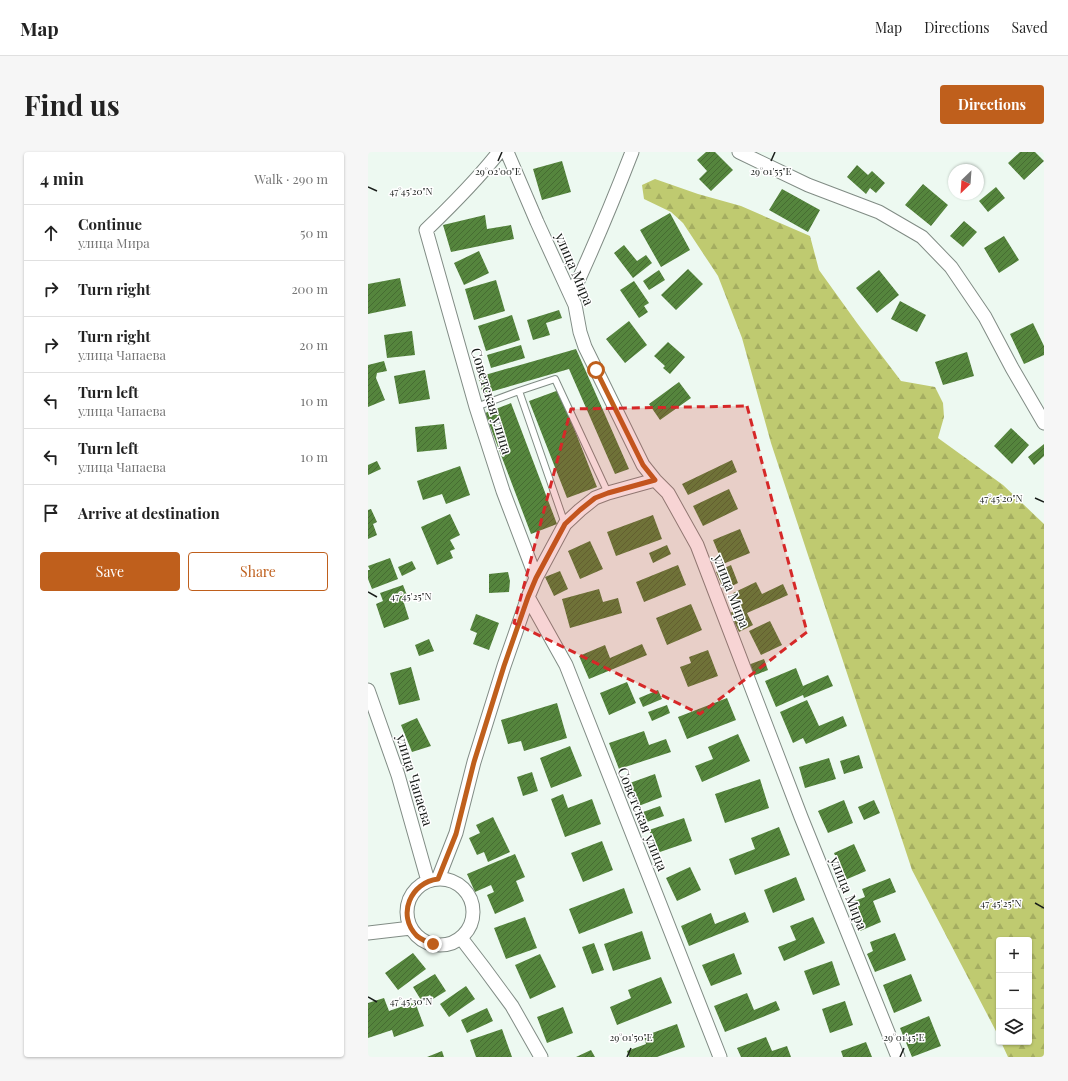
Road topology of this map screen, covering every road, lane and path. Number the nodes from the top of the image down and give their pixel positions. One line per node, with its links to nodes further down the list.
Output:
1 (499, 152): 7 (street, Советская улица)
2 (507, 152): 5 (street, улица Мира)
3 (632, 152): 5 (street)
4 (738, 152): 8 (street)
5 (571, 296): 9 (street, улица Мира)
6 (519, 391): 7 (lane); 10 (lane); 11 (lane)
7 (476, 407): 12 (street, Советская улица)
8 (1044, 423)
9 (655, 480): 10 (street); 21 (street, улица Мира)
10 (608, 493): 11 (street)
11 (565, 524): 12 (street)
12 (536, 578): 13 (street)
13 (528, 597): 15 (street); 20 (street, Советская улица)
14 (368, 690): 15 (street, улица Чапаева)
15 (433, 880): 16 (street); 18 (street)
16 (411, 928): 17 (street); 18 (street)
17 (368, 933)
18 (461, 938): 19 (street)
19 (541, 1057)
20 (720, 1057)
21 (898, 1057)

